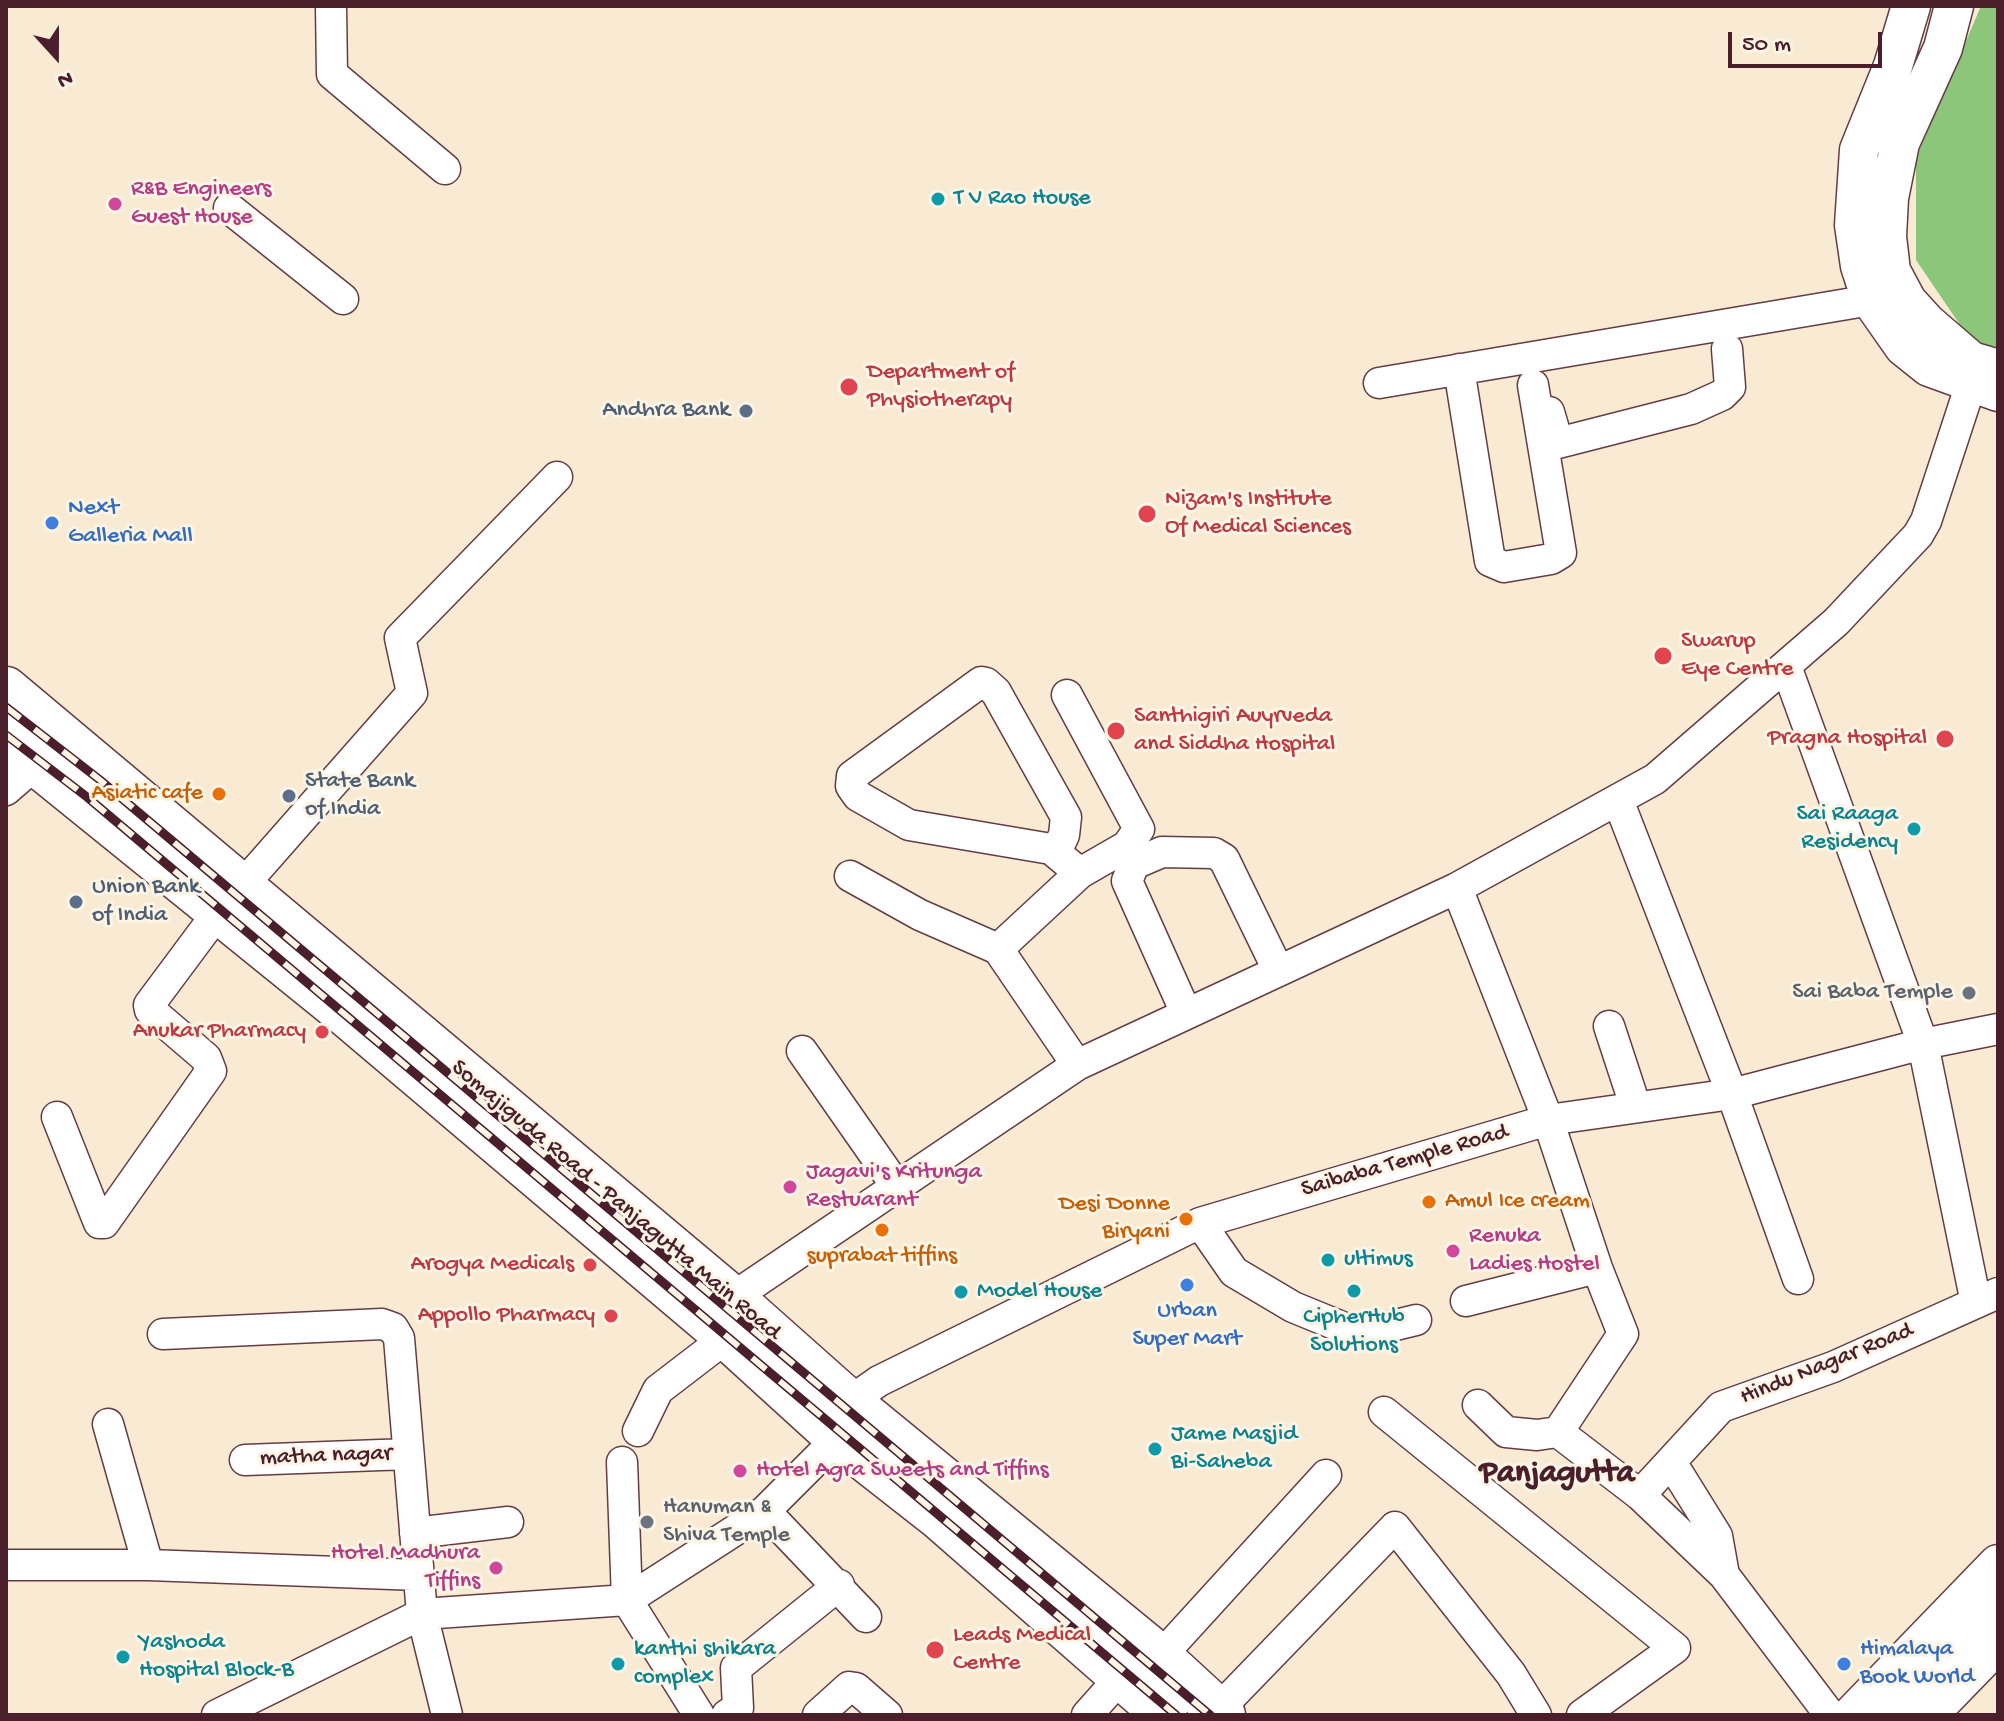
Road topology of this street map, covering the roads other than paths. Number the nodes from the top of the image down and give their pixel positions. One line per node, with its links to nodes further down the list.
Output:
1 (331, 6): 4 (street)
2 (1911, 6): 7 (main road)
3 (1954, 6): 11 (main road)
4 (445, 169)
5 (229, 208): 6 (street)
6 (343, 299)
7 (1871, 300): 10 (street); 11 (main road)
8 (1727, 349): 10 (street)
9 (1459, 369): 10 (street); 10 (street); 12 (street)
10 (1533, 371)
11 (1989, 381): 14 (street)
12 (1379, 383)
13 (557, 477): 23 (street)
14 (1786, 666): 18 (street); 29 (street)
15 (6, 689): 23 (highway, Somajiguda Road - Panjagutta Main Road)
16 (1067, 695): 20 (street)
17 (16, 764): 23 (highway, Somajiguda Road - Panjagutta Main Road)
18 (1618, 800): 22 (street); 32 (street)
19 (1056, 852): 19 (street); 20 (street)
20 (1080, 873): 24 (street)
21 (850, 876): 24 (street)
22 (1457, 888): 25 (street); 35 (street)
23 (221, 889): 34 (street); 42 (highway, Somajiguda Road - Panjagutta Main Road)
24 (998, 949): 31 (street)
25 (1278, 970): 26 (street); 26 (street)
26 (1186, 1013): 31 (street)
27 (1609, 1026): 33 (street)
28 (1998, 1029): 29 (street, Saibaba Temple Road)
29 (1923, 1044): 32 (street, Saibaba Temple Road); 40 (street)
30 (802, 1051): 36 (street)
31 (1077, 1065): 36 (street)
32 (1732, 1094): 33 (street, Saibaba Temple Road); 39 (street)
33 (1632, 1106): 35 (street, Saibaba Temple Road)
34 (57, 1117)
35 (1548, 1120): 37 (street, Saibaba Temple Road); 38 (street)
36 (897, 1187): 42 (street)
37 (1200, 1223): 43 (street); 47 (street, Saibaba Temple Road)
38 (1597, 1268): 41 (street); 50 (street)
39 (1798, 1279)
40 (1987, 1298): 54 (street, Hindu Nagar Road)
41 (1466, 1301)
42 (729, 1317): 47 (highway, Somajiguda Road - Panjagutta Main Road); 49 (street)
43 (1416, 1320)
44 (163, 1334): 51 (street)
45 (1478, 1405): 50 (street)
46 (1384, 1412): 84 (street)
47 (843, 1420): 57 (street, Saibaba Temple Road); 71 (highway, Somajiguda Road - Panjagutta Main Road); 73 (highway, Somajiguda Road - Panjagutta Main Road)
48 (108, 1424): 62 (street)
49 (638, 1431)
50 (1558, 1432): 56 (street)
51 (408, 1454): 52 (street, matha nagar); 59 (street)
52 (245, 1460)
53 (622, 1462): 66 (street)
54 (1671, 1462): 56 (street, Hindu Nagar Road); 64 (street)
55 (1326, 1475): 71 (street)
56 (1640, 1495): 64 (street)
57 (765, 1511): 65 (street); 66 (street, Saibaba Temple Road)
58 (508, 1522): 59 (street)
59 (415, 1533): 63 (street)
60 (1998, 1564): 86 (main road)
61 (6, 1565): 62 (street)
62 (148, 1565): 63 (street)
63 (419, 1575): 68 (street)
64 (1724, 1575): 85 (street)
65 (839, 1585): 69 (street); 78 (street)
66 (627, 1600): 68 (street); 77 (street)
67 (1998, 1601): 87 (main road)
68 (422, 1614): 75 (street); 76 (street)
69 (866, 1617)
70 (1998, 1643): 88 (main road)
71 (1160, 1657): 74 (highway, Somajiguda Road - Panjagutta Main Road)
72 (1998, 1667): 89 (main road)
73 (1120, 1678): 81 (street); 82 (highway, Somajiguda Road - Panjagutta Main Road)
74 (1218, 1713): 83 (street)
75 (217, 1715)
76 (447, 1715)
77 (699, 1715)
78 (727, 1715)
79 (818, 1715): 80 (street)
80 (887, 1715)
81 (1087, 1715)
82 (1165, 1715)
83 (1536, 1715)
84 (1582, 1715)
85 (1830, 1715)
86 (1852, 1715)
87 (1886, 1715)
88 (1928, 1715)
89 (1950, 1715)

